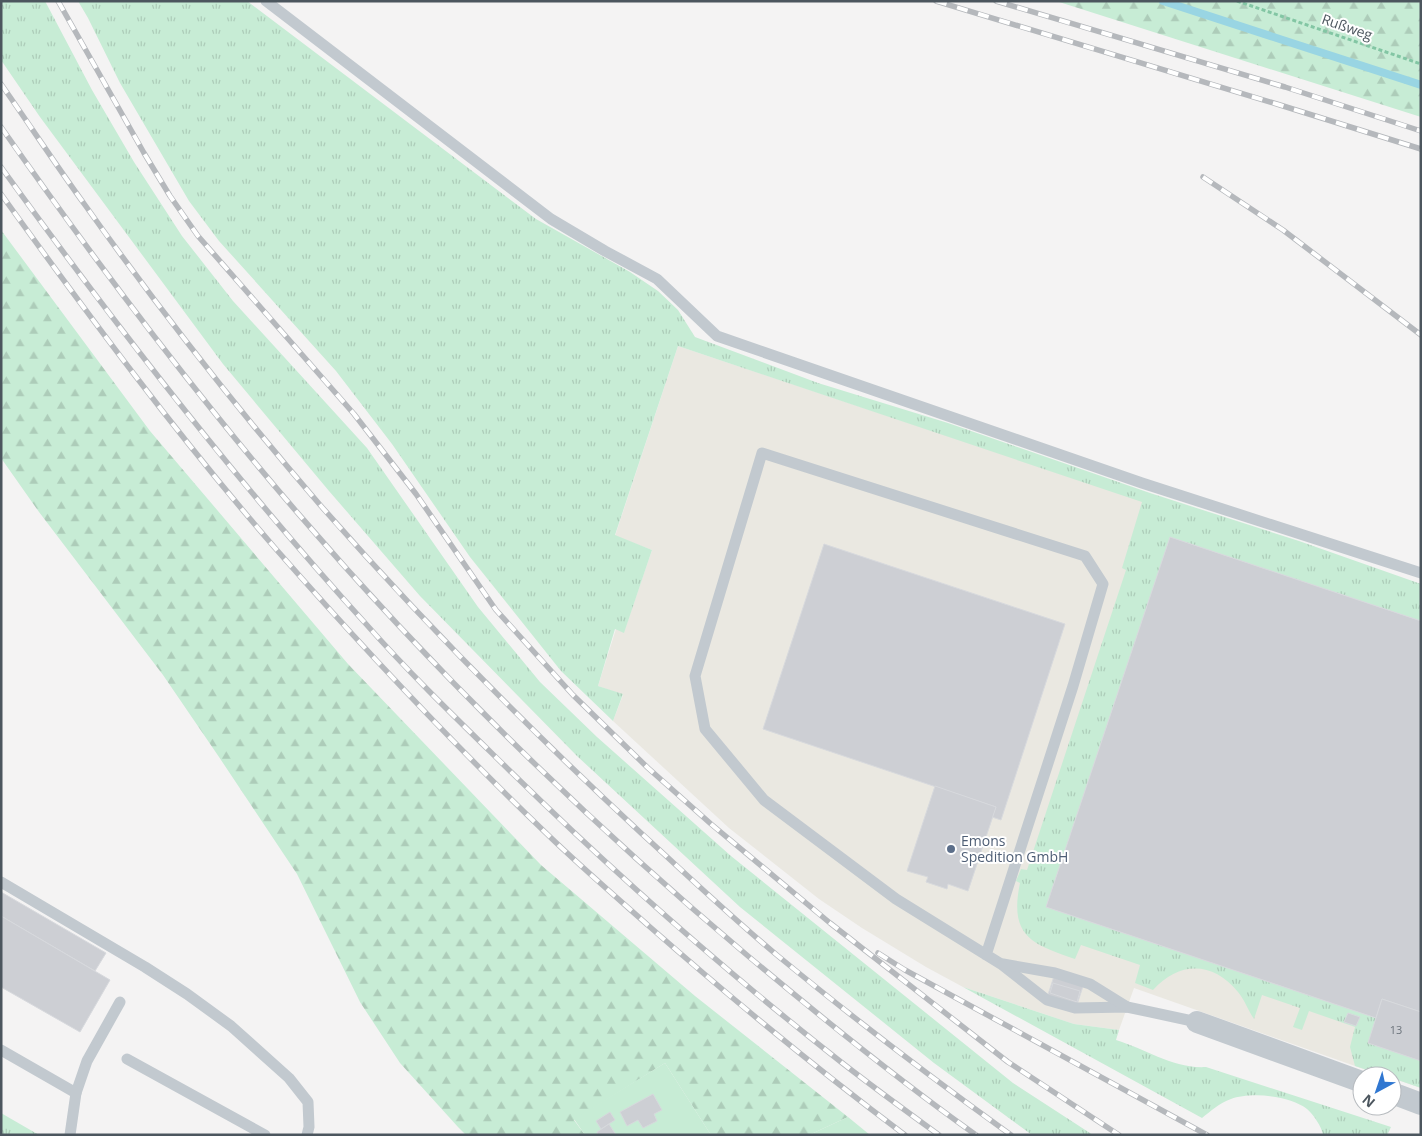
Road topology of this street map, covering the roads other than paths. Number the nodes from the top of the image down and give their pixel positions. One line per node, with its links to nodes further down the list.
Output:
1 (266, 1): 2 (lane)
2 (1421, 573)
3 (1, 882): 17 (lane)
4 (986, 955): 4 (lane); 5 (lane)
5 (1001, 964): 7 (lane); 7 (lane)
6 (120, 1002): 12 (lane)
7 (1127, 1007): 8 (lane)
8 (1197, 1022): 11 (street)
9 (1, 1050): 12 (lane)
10 (127, 1059): 16 (lane)
11 (1352, 1078)
12 (76, 1094): 15 (lane)
13 (1402, 1097): 14 (street)
14 (1421, 1104)
15 (70, 1135)
16 (265, 1135)
17 (307, 1135)

